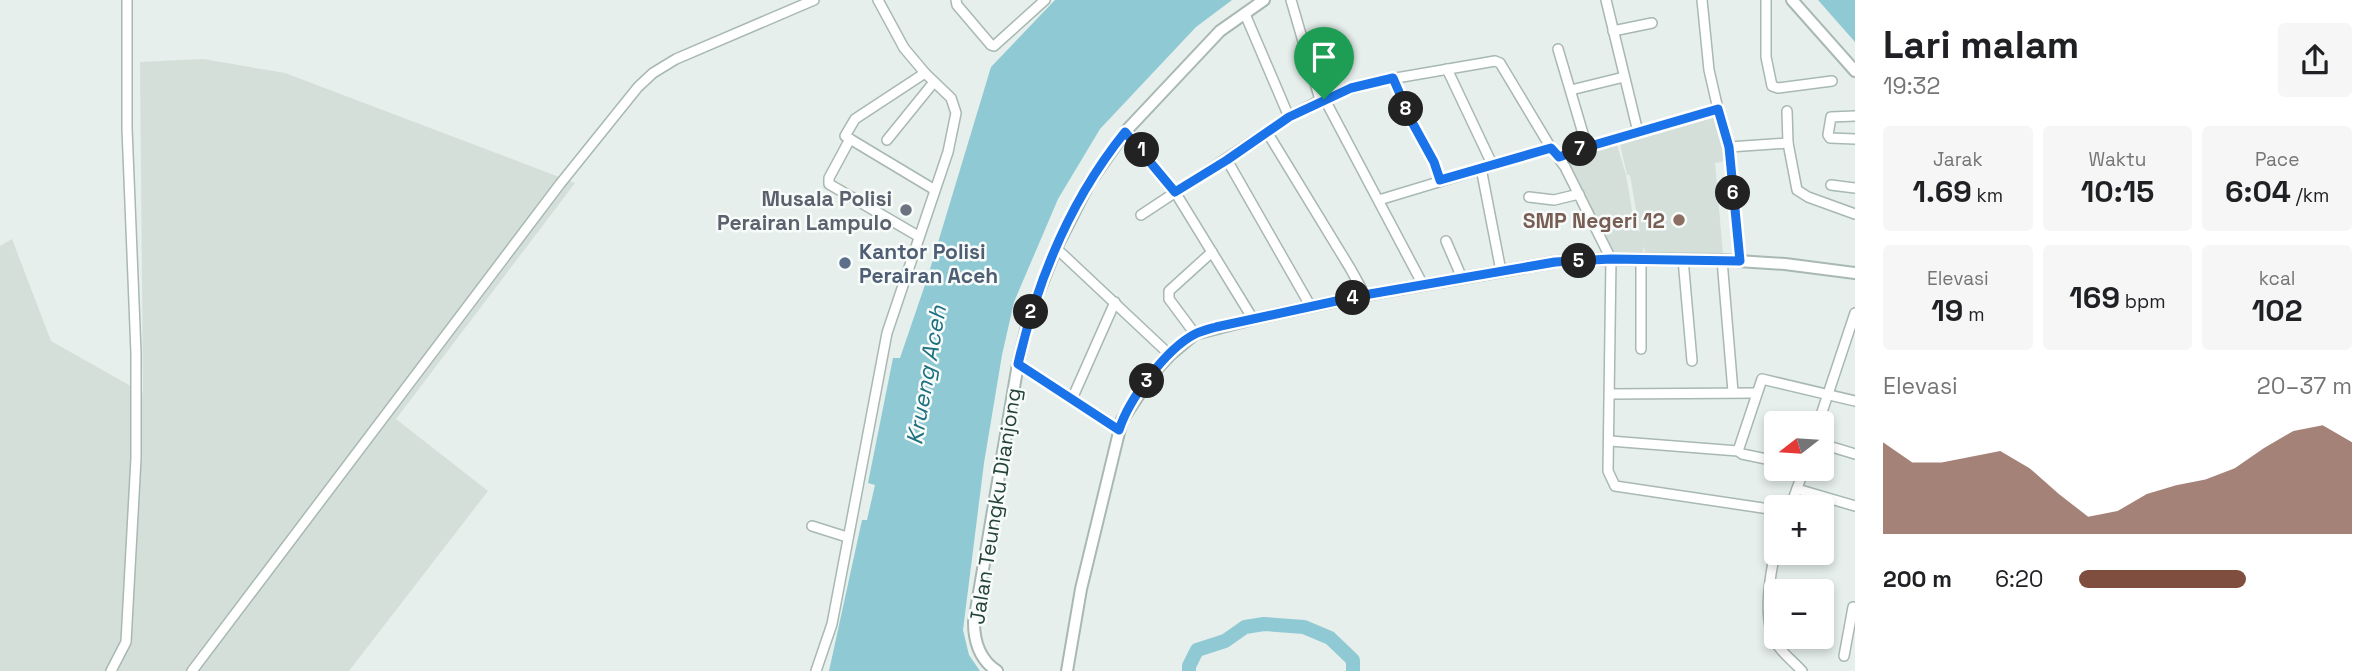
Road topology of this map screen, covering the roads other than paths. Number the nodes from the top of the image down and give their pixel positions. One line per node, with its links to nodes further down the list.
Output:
1 (127, 0): 100 (street)
2 (814, 0): 101 (street)
3 (878, 0): 18 (street)
4 (956, 0): 5 (street)
5 (1045, 0)
6 (1264, 0): 12 (street, Jalan Teungku Dianjong)
7 (1291, 0): 24 (street)
8 (1606, 0): 14 (street)
9 (1702, 0): 25 (street)
10 (1766, 0): 21 (street)
11 (1793, 0): 17 (street)
12 (1245, 14): 28 (street); 29 (street, Jalan Teungku Dianjong)
13 (1652, 23): 14 (street)
14 (1613, 30): 19 (street)
15 (1558, 49): 23 (street)
16 (1447, 69): 20 (street); 38 (street); 41 (street)
17 (1855, 71)
18 (925, 73): 22 (street); 32 (street)
19 (1624, 77): 23 (street); 31 (street)
20 (1393, 78): 24 (street); 43 (street)
21 (1832, 81)
22 (934, 82): 34 (street); 46 (street)
23 (1570, 90): 36 (street)
24 (1322, 99): 28 (street); 50 (street)
25 (1718, 109): 31 (street); 37 (street)
26 (1787, 111): 35 (street)
27 (1855, 116): 33 (street)
28 (1289, 117): 30 (street)
29 (1125, 132): 47 (street); 55 (street, Jalan Teungku Dianjong)
30 (1267, 132): 40 (street); 66 (street)
31 (1637, 132): 36 (street)
32 (850, 139): 46 (street); 53 (street)
33 (1855, 139)
34 (887, 140)
35 (1788, 143): 37 (street); 51 (street)
36 (1587, 147): 39 (street)
37 (1729, 147): 61 (street)
38 (1551, 148): 39 (street); 41 (street)
39 (1559, 157): 48 (street)
40 (1227, 160): 47 (street); 68 (street)
41 (1492, 164): 42 (street)
42 (1481, 169): 43 (street); 62 (street)
43 (1440, 180): 50 (street)
44 (1831, 186): 45 (street)
45 (1855, 188)
46 (935, 190): 53 (street)
47 (1175, 192): 52 (street); 56 (street)
48 (1579, 194): 49 (street); 57 (street)
49 (1529, 197)
50 (1379, 200): 65 (street)
51 (1855, 214)
52 (1141, 215)
53 (918, 236): 95 (street)
54 (1446, 241): 64 (street)
55 (1056, 248): 67 (street); 75 (street, Jalan Teungku Dianjong)
56 (1212, 252): 70 (street); 71 (street)
57 (1611, 259): 58 (street); 62 (street); 79 (street)
58 (1641, 260): 59 (street); 72 (street)
59 (1683, 260): 60 (street); 74 (street)
60 (1722, 260): 61 (street); 76 (street)
61 (1740, 261): 63 (street)
62 (1502, 271): 64 (street)
63 (1855, 273)
64 (1462, 278): 65 (street)
65 (1423, 285): 66 (street)
66 (1364, 295): 68 (street)
67 (1115, 302): 73 (street); 80 (street)
68 (1311, 307): 70 (street)
69 (1855, 313): 78 (street)
70 (1253, 319): 71 (street)
71 (1195, 334): 73 (street)
72 (1641, 349)
73 (1170, 355): 83 (street)
74 (1692, 361)
75 (1018, 364): 80 (street); 103 (street, Jalan Teungku Dianjong)
76 (1733, 392): 77 (street); 79 (street)
77 (1756, 393): 78 (street); 86 (street)
78 (1827, 393): 81 (street); 82 (street)
79 (1611, 394): 84 (street)
80 (1072, 399): 83 (street)
81 (1855, 401)
82 (1822, 411)
83 (1119, 430): 104 (street)
84 (1610, 441): 86 (street); 93 (street)
85 (1834, 448): 87 (street)
86 (1738, 451): 88 (street)
87 (1855, 454)
88 (1764, 459)
89 (1800, 481): 90 (street)
90 (1797, 489): 91 (street); 92 (street)
91 (1795, 495)
92 (1855, 506)
93 (1764, 508)
94 (812, 526): 95 (street)
95 (848, 537): 102 (street)
96 (1774, 565): 105 (street)
97 (1853, 607): 98 (street)
98 (1850, 640): 99 (street)
99 (1844, 656)
100 (111, 671)
101 (192, 671)
102 (816, 671)
103 (997, 671)
104 (1067, 671)
105 (1802, 671)

